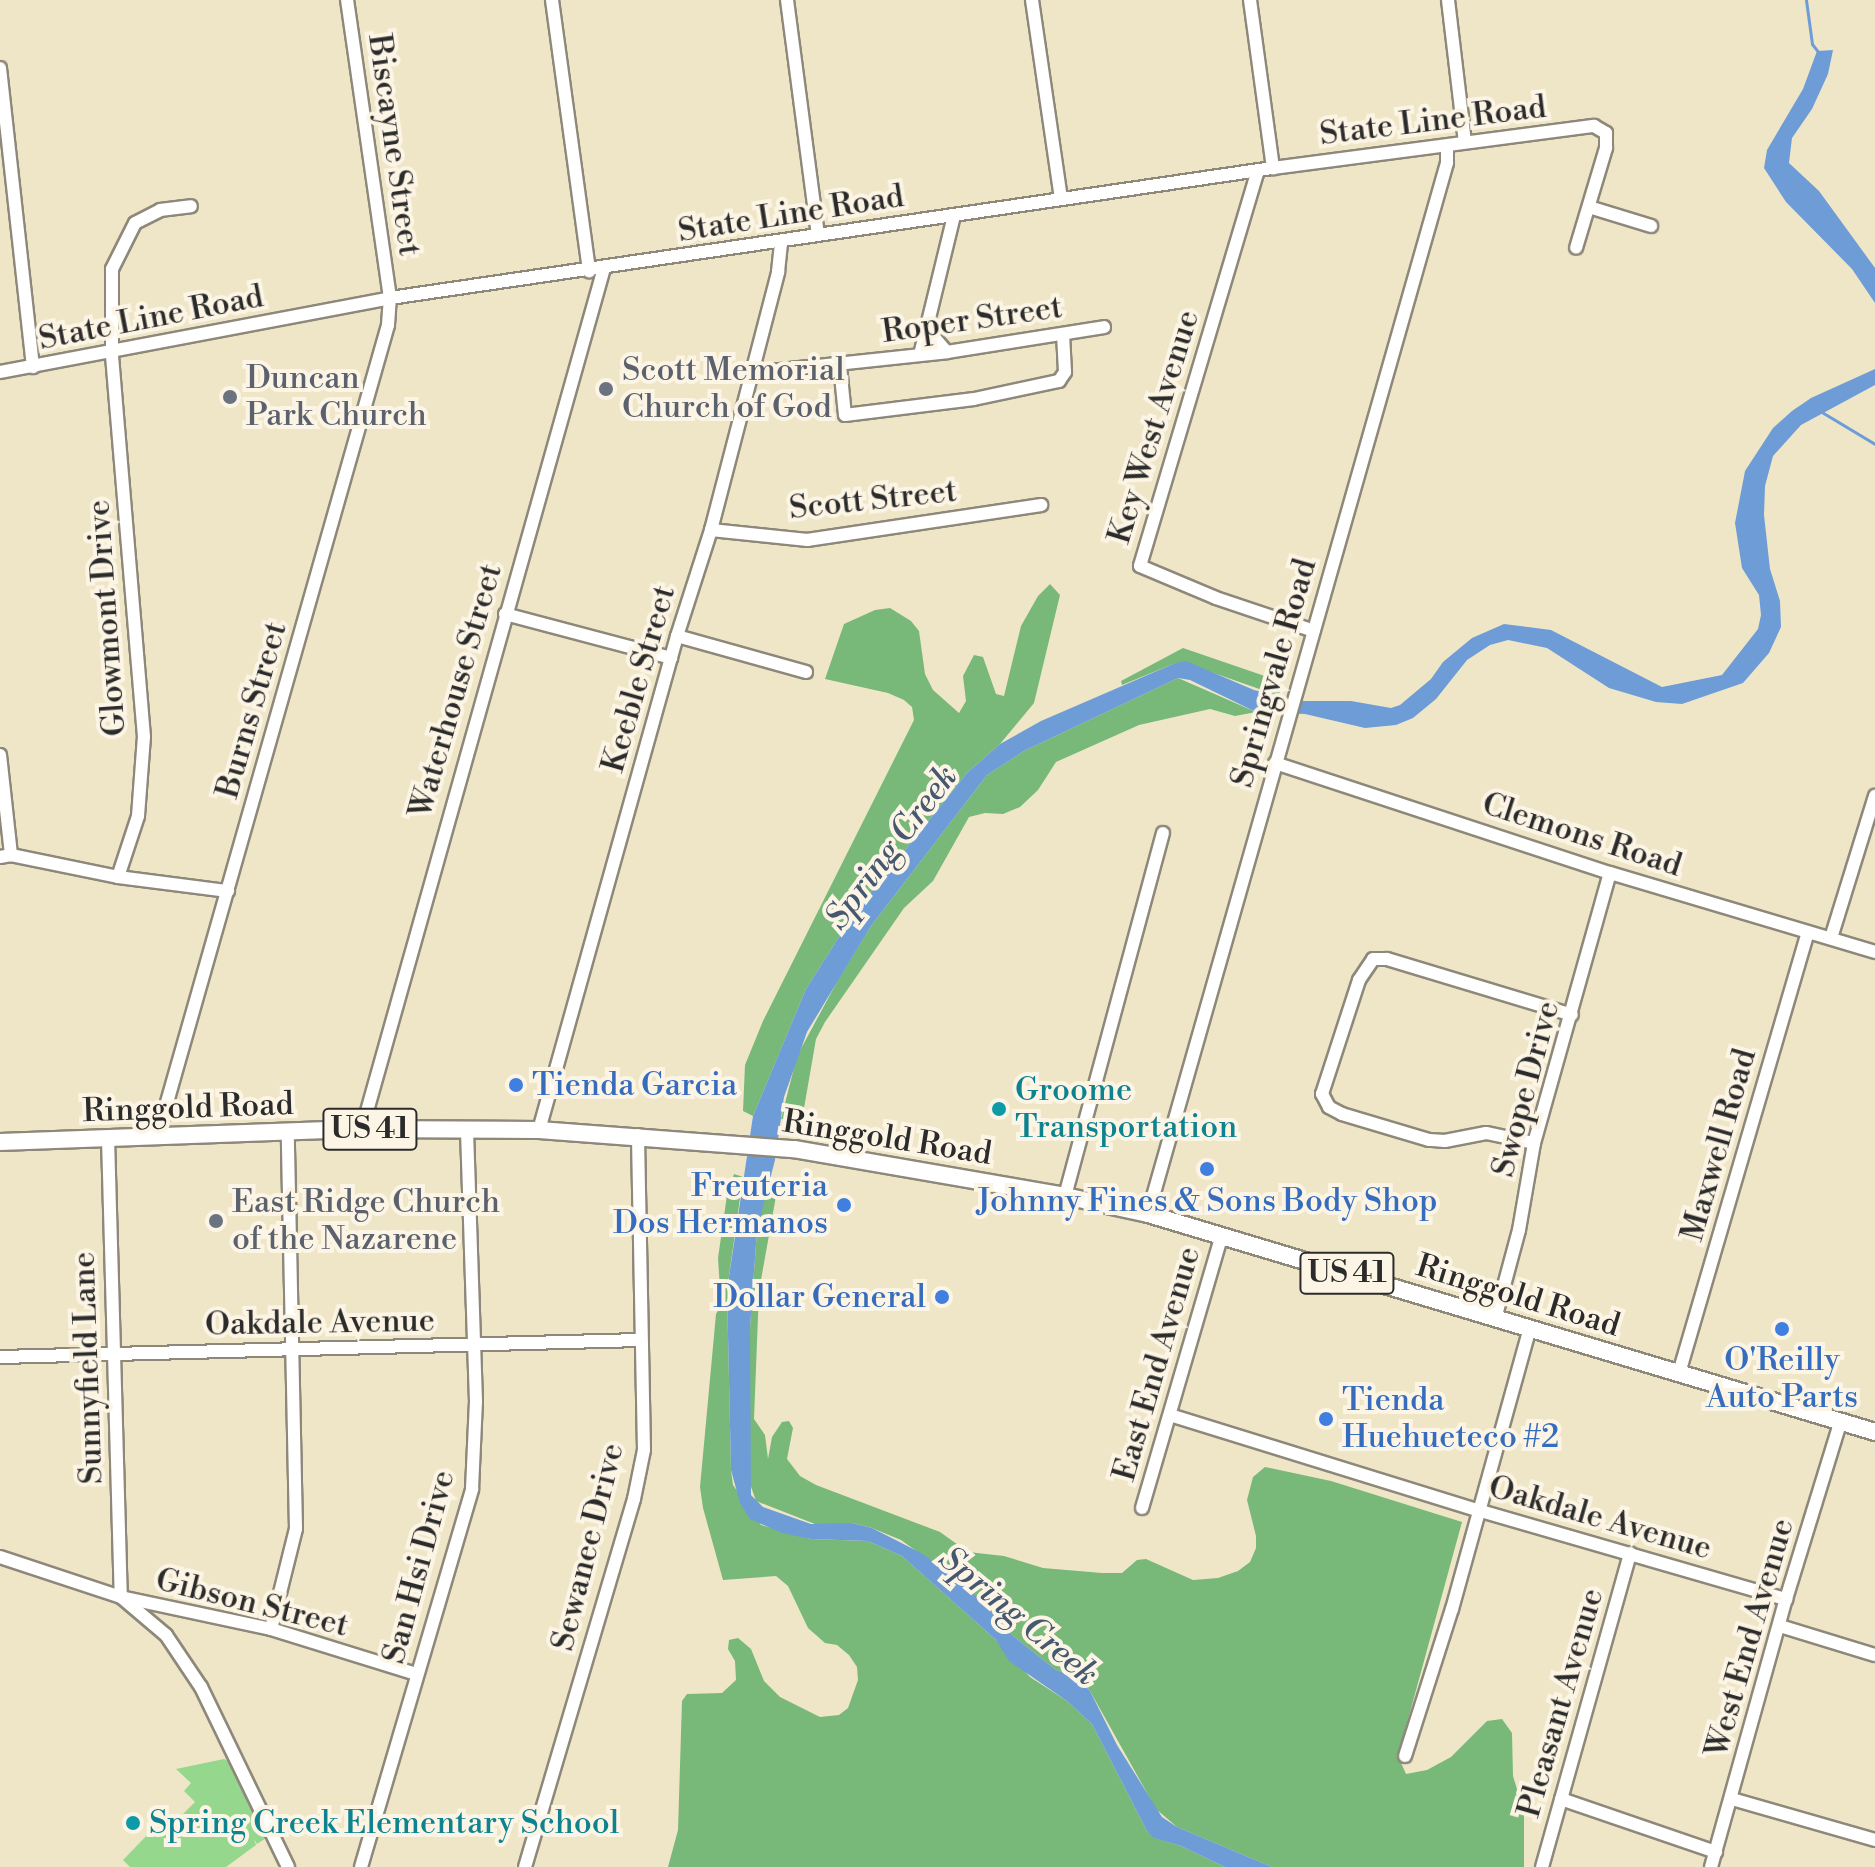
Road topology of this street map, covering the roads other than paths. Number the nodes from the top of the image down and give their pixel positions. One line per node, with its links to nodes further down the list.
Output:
1 (347, 0): 23 (street, Biscayne Street)
2 (552, 0): 22 (street)
3 (787, 0): 18 (street)
4 (1032, 0): 13 (street)
5 (1250, 0): 11 (street)
6 (1448, 0): 9 (street)
7 (0, 68): 8 (street)
8 (4, 141): 31 (street)
9 (1465, 142): 10 (street, State Line Road); 15 (street, State Line Road)
10 (1447, 146): 11 (street, State Line Road); 37 (street, Springvale Road)
11 (1273, 168): 12 (street, State Line Road)
12 (1258, 170): 13 (street, State Line Road); 37 (street, Key West Avenue)
13 (1061, 199): 16 (street, State Line Road)
14 (191, 206): 28 (street, Glowmont Drive)
15 (1589, 207): 17 (street); 20 (street)
16 (954, 216): 18 (street, State Line Road); 25 (street)
17 (1651, 226)
18 (818, 234): 19 (street, State Line Road)
19 (781, 241): 21 (street, State Line Road); 33 (street, Keeble Street)
20 (1576, 248)
21 (604, 268): 22 (street, State Line Road); 36 (street, Waterhouse Street)
22 (589, 271): 23 (street, State Line Road)
23 (390, 298): 28 (street, State Line Road); 48 (street, Burns Street)
24 (1104, 327): 26 (street, Roper Street)
25 (926, 328): 27 (street); 29 (street)
26 (1063, 334): 27 (street, Roper Street); 30 (street)
27 (947, 352): 29 (street, Roper Street)
28 (112, 353): 31 (street, State Line Road); 47 (street, Glowmont Drive)
29 (920, 355): 30 (street, Roper Street)
30 (840, 366): 33 (street, Roper Street)
31 (33, 367): 32 (street, State Line Road)
32 (0, 372)
33 (752, 373): 35 (street, Keeble Street)
34 (1041, 505): 35 (street, Scott Street)
35 (711, 530): 38 (street, Keeble Street)
36 (505, 614): 39 (street); 53 (street, Waterhouse Street)
37 (1314, 631): 42 (street, Springvale Road)
38 (677, 636): 39 (street, Keeble Street); 40 (street)
39 (671, 658): 55 (street, Keeble Street)
40 (806, 672)
41 (0, 755): 45 (street)
42 (1275, 763): 46 (street, Clemons Road); 63 (street, Springvale Road)
43 (1875, 796): 50 (street)
44 (1163, 833): 62 (street)
45 (5, 856): 47 (street)
46 (1610, 873): 49 (street, Clemons Road); 52 (street, Swope Drive)
47 (118, 877): 48 (street)
48 (228, 891): 57 (street, Burns Street)
49 (1808, 932): 50 (street, Clemons Road); 72 (street, Maxwell Road)
50 (1831, 938): 51 (street, Clemons Road)
51 (1875, 952)
52 (1572, 1015): 61 (street, Swope Drive); 61 (street)
53 (362, 1129): 54 (main road, Ringgold Road / US 41); 56 (main road, Ringgold Road / US 41)
54 (467, 1130): 55 (main road, Ringgold Road / US 41); 68 (street, San Hsi Drive)
55 (539, 1130): 58 (main road, Ringgold Road / US 41)
56 (288, 1133): 57 (main road, Ringgold Road / US 41); 69 (street)
57 (158, 1134): 59 (main road, Ringgold Road / US 41)
58 (638, 1135): 62 (main road, Ringgold Road / US 41); 67 (street, Sewanee Drive)
59 (108, 1138): 60 (main road, Ringgold Road / US 41); 70 (street, Sunnyfield Lane)
60 (0, 1142)
61 (1534, 1143): 65 (street, Swope Drive)
62 (1065, 1196): 63 (main road, Ringgold Road / US 41)
63 (1148, 1214): 64 (main road, Ringgold Road / US 41)
64 (1222, 1235): 65 (main road, Ringgold Road / US 41); 73 (street, East End Avenue)
65 (1495, 1319): 66 (main road, Ringgold Road / US 41)
66 (1529, 1331): 72 (main road, Ringgold Road / US 41); 77 (street)
67 (641, 1340): 68 (street, Oakdale Avenue); 93 (street, Sewanee Drive)
68 (474, 1346): 69 (street, Oakdale Avenue); 85 (street, San Hsi Drive)
69 (294, 1350): 70 (street, Oakdale Avenue); 83 (street)
70 (113, 1353): 71 (street, Oakdale Avenue); 80 (street, Sunnyfield Lane)
71 (0, 1357)
72 (1679, 1373): 74 (main road, Ringgold Road / US 41)
73 (1170, 1415): 76 (street, East End Avenue); 77 (street, Oakdale Avenue)
74 (1840, 1424): 75 (main road, Ringgold Road / US 41); 81 (street, West End Avenue)
75 (1875, 1432)
76 (1142, 1508)
77 (1477, 1510): 78 (street, Oakdale Avenue); 86 (street)
78 (1630, 1553): 81 (street, Oakdale Avenue); 87 (street, Pleasant Avenue)
79 (0, 1557): 80 (street, Gibson Street)
80 (121, 1597): 83 (street, Gibson Street); 91 (street)
81 (1786, 1599): 82 (street, West End Avenue)
82 (1780, 1626): 84 (street); 88 (street, West End Avenue)
83 (271, 1629): 85 (street, Gibson Street)
84 (1875, 1655)
85 (416, 1674): 92 (street, San Hsi Drive)
86 (1405, 1756)
87 (1561, 1799): 90 (street); 94 (street, Pleasant Avenue)
88 (1732, 1799): 89 (street); 90 (street, West End Avenue)
89 (1875, 1840)
90 (1716, 1852): 95 (street, West End Avenue)
91 (288, 1867)
92 (361, 1867)
93 (525, 1867)
94 (1542, 1867)
95 (1711, 1867)

